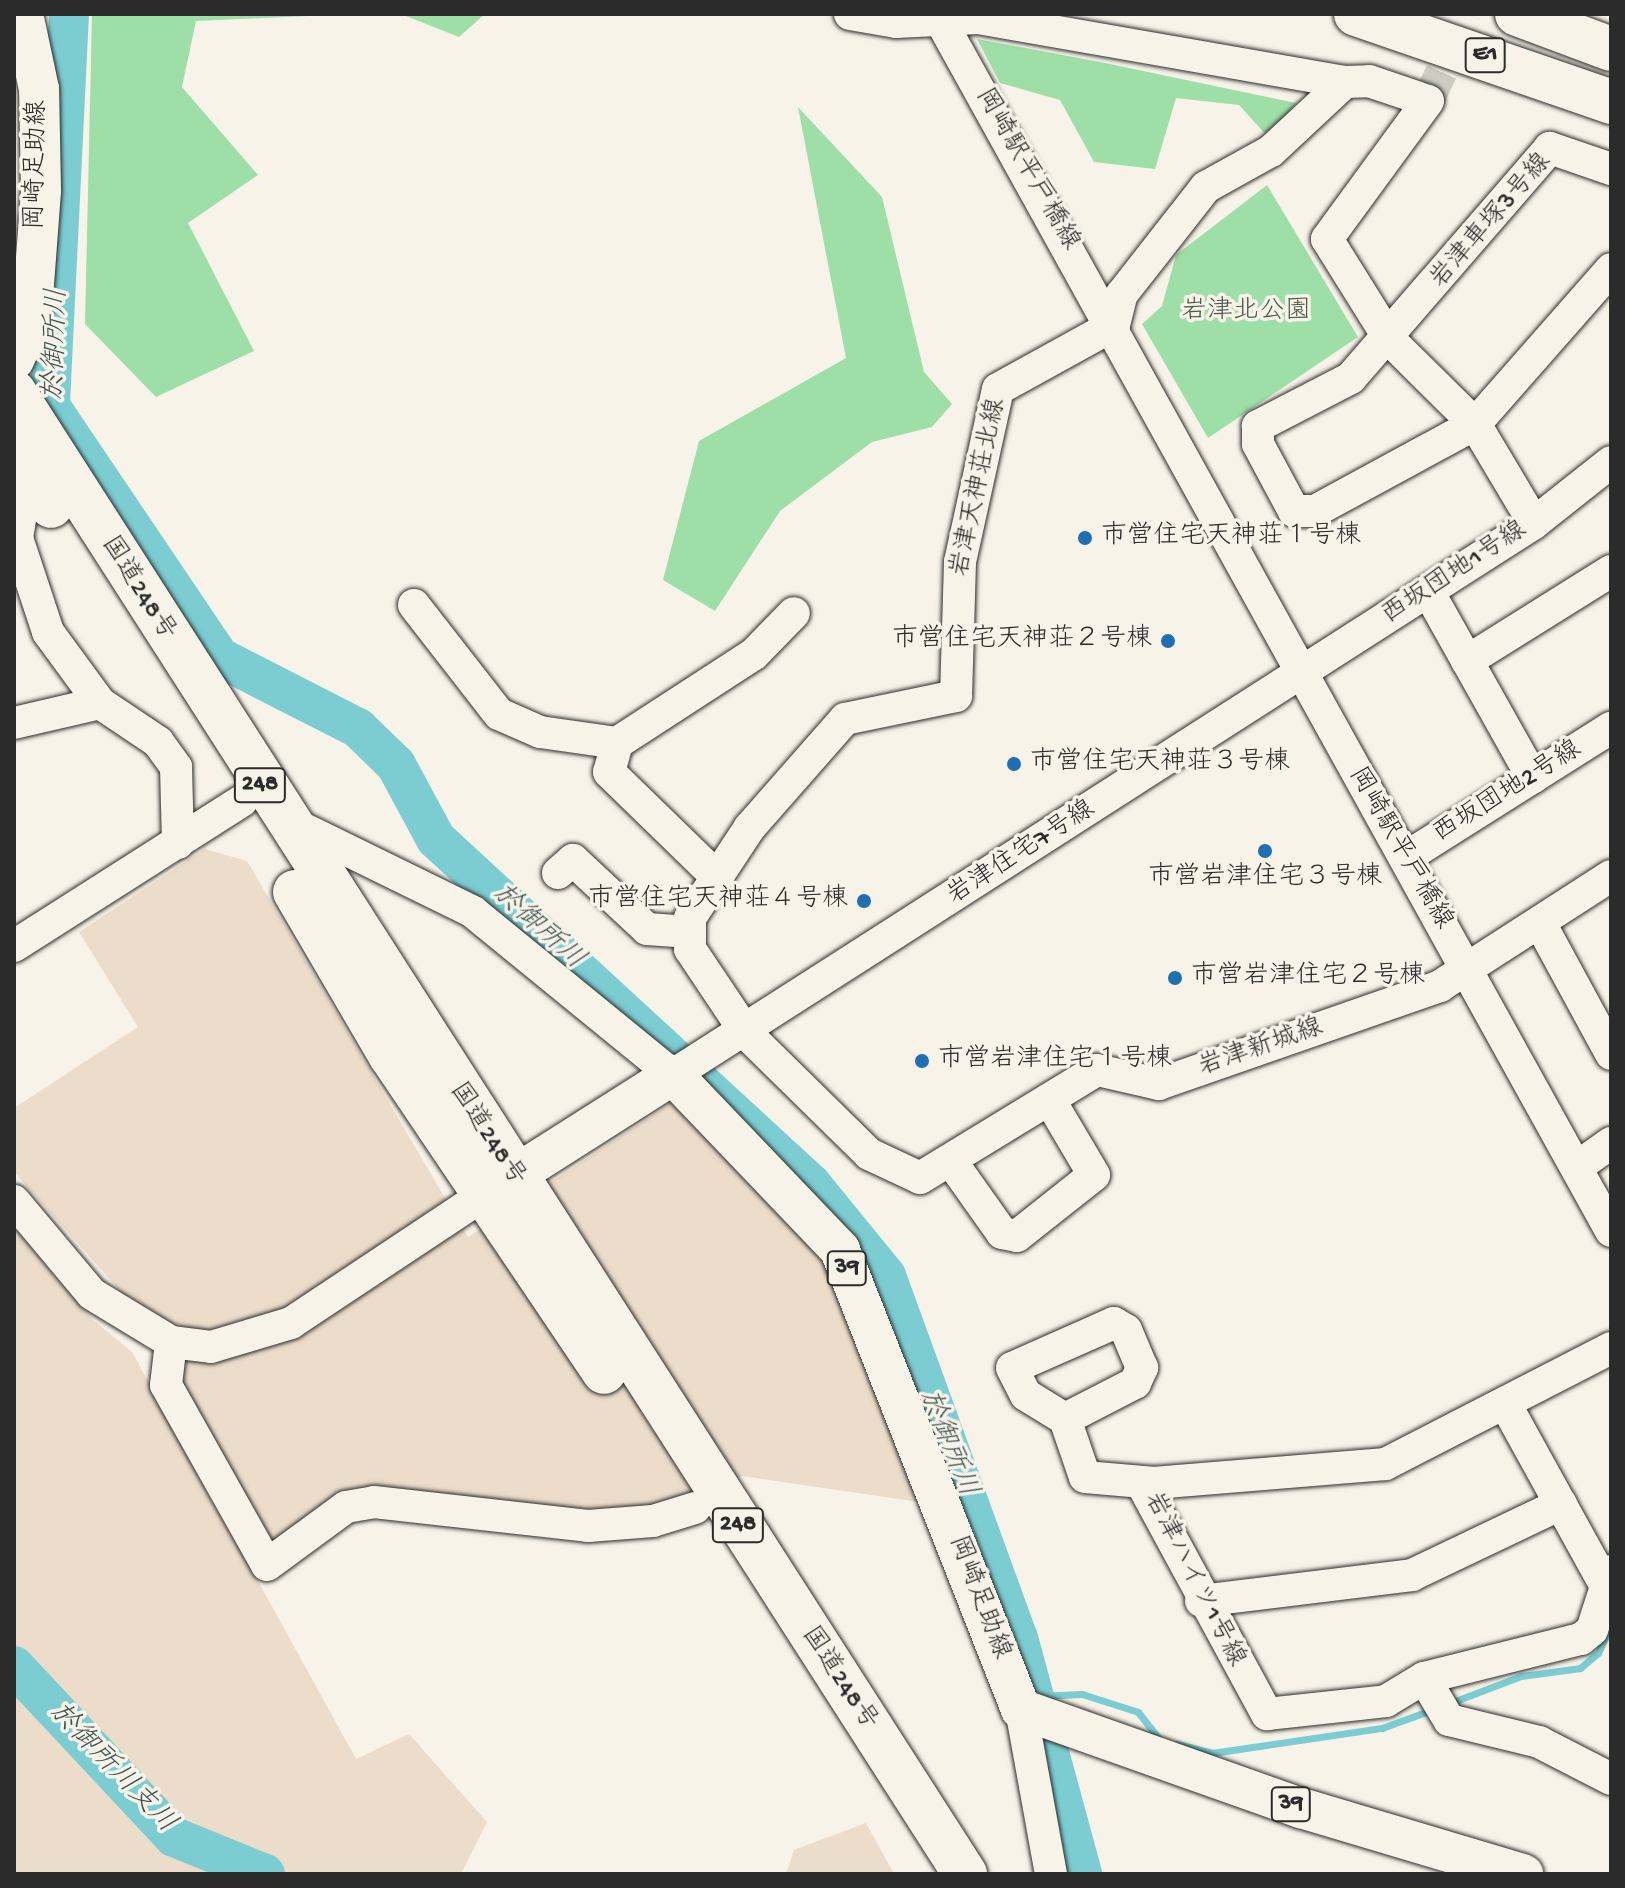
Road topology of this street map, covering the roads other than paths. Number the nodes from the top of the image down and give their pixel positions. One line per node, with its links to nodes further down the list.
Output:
1 (23, 14): 13 (main road, 岡崎足助線)
2 (850, 14): 3 (street)
3 (937, 14): 7 (street); 11 (street, 岡崎駅平戸橋線)
4 (1356, 14): 8 (highway, E1)
5 (1517, 14): 6 (highway, E1)
6 (1611, 49)
7 (1345, 82): 11 (street); 12 (street)
8 (1611, 102)
9 (1611, 169): 12 (street, 岩津車塚3号線)
10 (1611, 269): 15 (street)
11 (1114, 325): 25 (street, 岡崎駅平戸橋線); 37 (street, 岩津天神荘北線)
12 (1390, 340): 15 (street); 15 (street)
13 (14, 360)
14 (14, 392): 49 (highway, 国道248号 / 248)
15 (1475, 424): 19 (street)
16 (14, 450): 31 (highway, 国道248号 / 248)
17 (1606, 475): 19 (street, 西坂団地1号線)
18 (24, 495): 26 (street)
19 (1534, 523): 21 (street, 西坂団地1号線)
20 (1611, 571): 24 (street)
21 (1428, 591): 24 (street); 25 (street, 西坂団地1号線)
22 (414, 605): 29 (street)
23 (794, 613): 29 (street)
24 (1467, 661): 30 (street)
25 (1297, 675): 34 (street, 岡崎駅平戸橋線); 42 (street, 岩津住宅7号線)
26 (100, 703): 27 (street); 33 (street)
27 (14, 723)
28 (1611, 728): 30 (street, 西坂団地2号線)
29 (617, 743): 37 (street)
30 (1533, 778): 34 (street, 西坂団地2号線)
31 (242, 801): 33 (street); 49 (highway, 国道248号 / 248)
32 (308, 831): 44 (street)
33 (178, 843): 40 (street)
34 (1405, 858): 41 (street, 岡崎駅平戸橋線)
35 (558, 873): 39 (street)
36 (1611, 876): 38 (street, 岩津新城線)
37 (717, 877): 39 (street, 岩津天神荘北線)
38 (1540, 923): 41 (street, 岩津新城線); 43 (street)
39 (690, 932): 42 (street)
40 (14, 946)
41 (1466, 965): 45 (street, 岩津新城線); 48 (street, 岡崎駅平戸橋線)
42 (747, 1034): 44 (street, 岩津住宅7号線); 47 (street, 岩津新城線)
43 (1611, 1054)
44 (673, 1075): 49 (main road); 62 (main road, 岡崎足助線 / 39)
45 (1049, 1099): 47 (street, 岩津新城線); 47 (street)
46 (1611, 1143): 48 (street)
47 (951, 1161)
48 (1577, 1167): 51 (street, 岡崎駅平戸橋線)
49 (498, 1185): 52 (street); 58 (highway, 国道248号 / 248); 65 (highway, 国道248号 / 248)
50 (14, 1201): 52 (street)
51 (1611, 1231)
52 (171, 1342): 58 (street)
53 (1611, 1348): 54 (street, 岩津ハイツ1号線)
54 (1507, 1407): 56 (street, 岩津ハイツ1号線); 57 (street)
55 (1065, 1419): 56 (street)
56 (1155, 1483): 60 (street, 岩津ハイツ1号線)
57 (1561, 1504): 59 (street); 60 (street)
58 (695, 1508): 64 (highway, 国道248号 / 248)
59 (1609, 1581): 61 (street, 岩津ハイツ1号線)
60 (1201, 1601): 61 (street, 岩津ハイツ1号線)
61 (1424, 1678): 63 (street)
62 (1037, 1715): 66 (street); 67 (main road, 39)
63 (1611, 1779)
64 (937, 1874)
65 (965, 1874)
66 (1051, 1874)
67 (1523, 1874)

